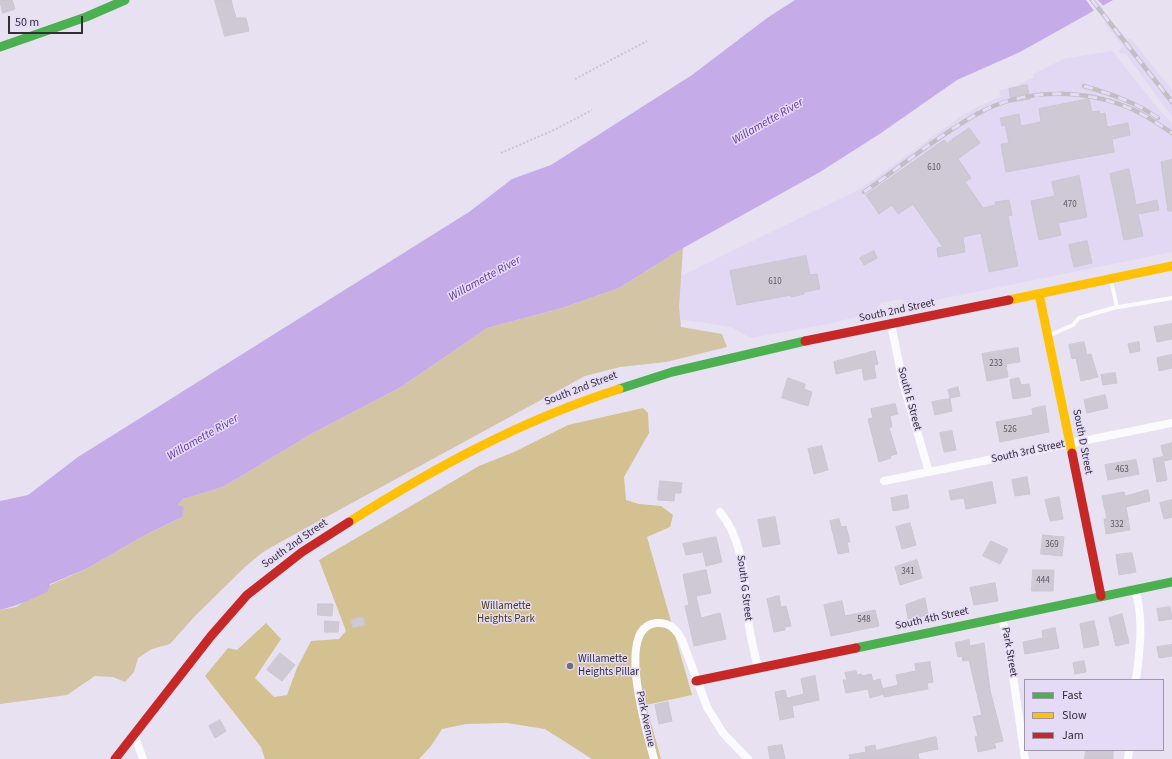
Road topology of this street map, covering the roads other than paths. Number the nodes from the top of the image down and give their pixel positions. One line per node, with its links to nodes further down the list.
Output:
1 (125, 0): 2 (street)
2 (0, 47)
3 (1172, 266): 4 (street, South 2nd Street)
4 (1111, 279): 5 (street, South 2nd Street); 7 (lane)
5 (1039, 294): 8 (street, South 2nd Street); 9 (street, South D Street)
6 (1172, 298): 7 (lane)
7 (1117, 307): 9 (lane)
8 (891, 324): 12 (street, South E Street); 22 (street, South 2nd Street)
9 (1048, 336): 11 (street, South D Street)
10 (1172, 423): 11 (street, South 3rd Street)
11 (1070, 443): 12 (street, South 3rd Street); 17 (street, South D Street)
12 (929, 472): 13 (street, South 3rd Street)
13 (884, 481)
14 (720, 512): 19 (street, South G Street)
15 (1172, 582): 16 (street, South 4th Street)
16 (1135, 589): 17 (street, South 4th Street); 20 (street)
17 (1100, 596): 18 (street, South 4th Street)
18 (1002, 617): 19 (street, South 4th Street); 27 (street, Park Street)
19 (758, 668): 21 (street, South 4th Street)
20 (1136, 679)
21 (696, 681): 25 (street, Park Avenue); 26 (street)
22 (134, 734): 23 (street, South 2nd Street); 24 (street)
23 (115, 759)
24 (143, 759)
25 (654, 759)
26 (748, 759)
27 (1025, 759)

